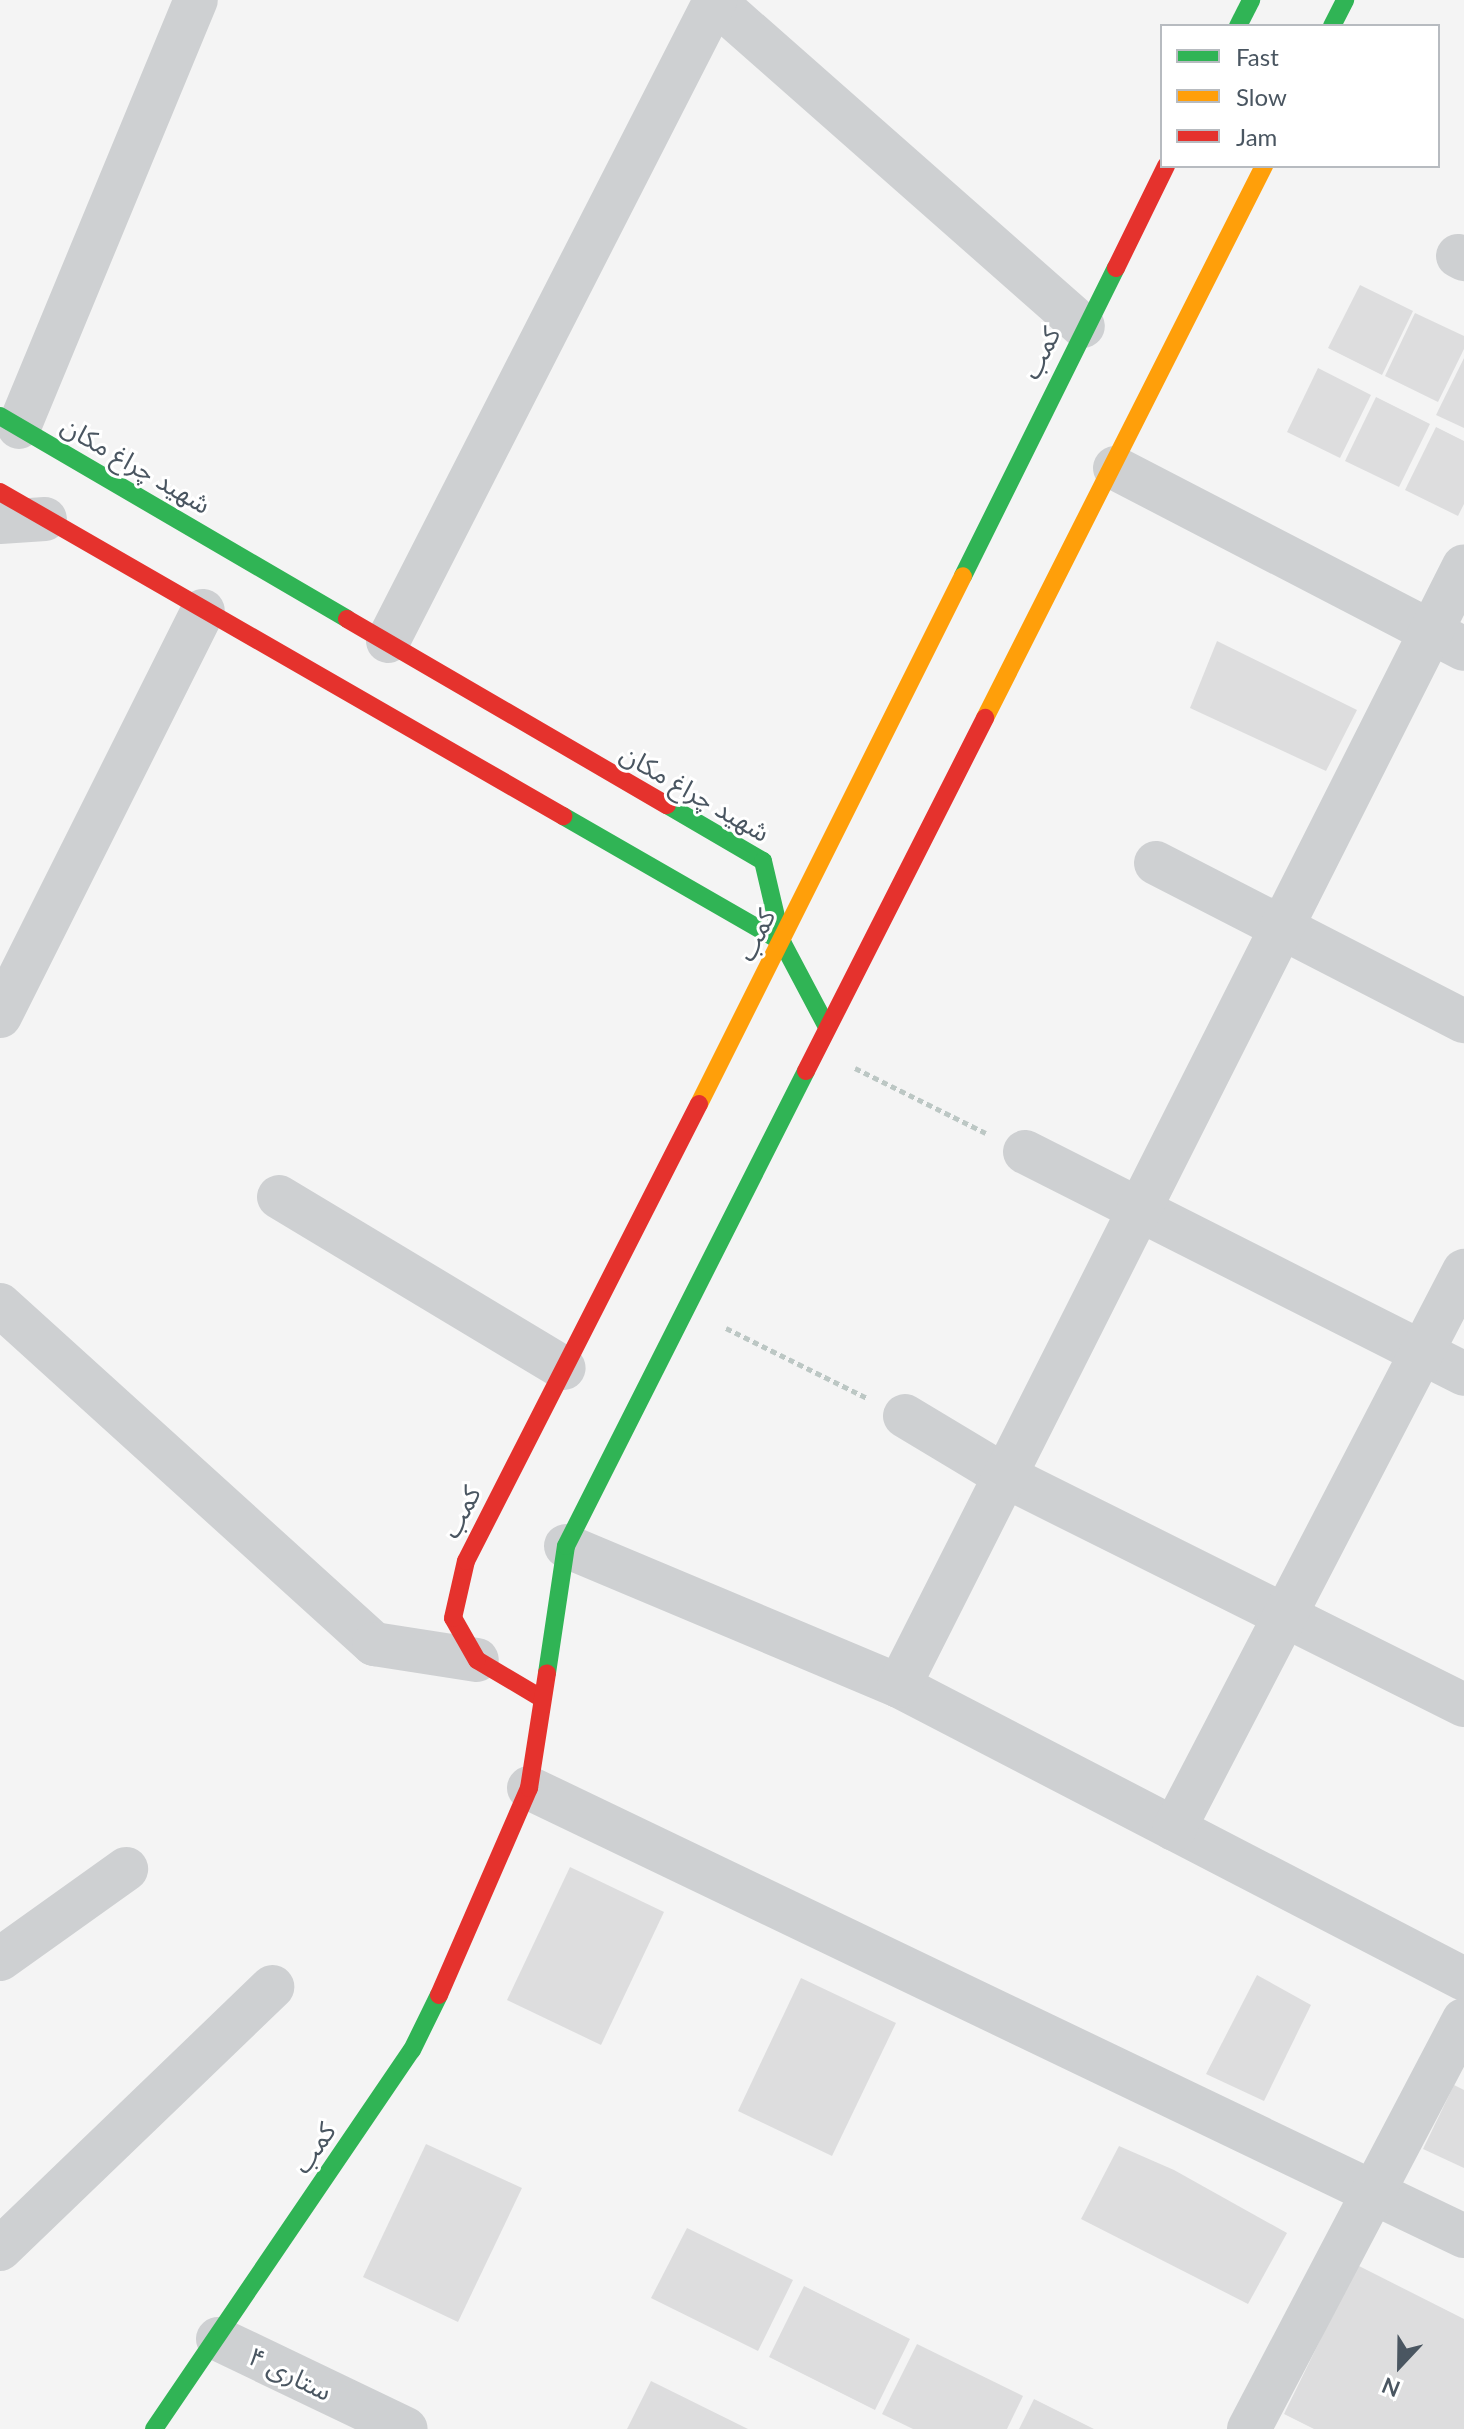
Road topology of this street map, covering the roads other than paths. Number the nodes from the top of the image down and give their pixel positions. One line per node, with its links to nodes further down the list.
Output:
1 (196, 0): 10 (street)
2 (1251, 0): 5 (street)
3 (1345, 0): 6 (street)
4 (714, 1): 9 (street); 18 (street)
5 (1239, 24)
6 (1333, 24)
7 (1165, 168): 9 (street, کمب)
8 (1263, 168): 11 (street, کمب)
9 (1083, 326): 21 (street, کمب)
10 (10, 422): 18 (street, شهید چراغ مکان)
11 (1115, 468): 17 (street); 24 (street, کمب)
12 (0, 492): 13 (street)
13 (45, 519): 14 (street); 16 (street)
14 (0, 522)
15 (1464, 566): 17 (street)
16 (203, 611): 21 (street); 22 (street)
17 (1447, 640): 20 (street)
18 (388, 641): 21 (street, شهید چراغ مکان)
19 (1156, 863): 20 (street)
20 (1281, 928): 23 (street); 27 (street)
21 (782, 942): 24 (street, شهید چراغ مکان); 31 (street, کمب)
22 (0, 1016)
23 (1464, 1021)
24 (827, 1027): 35 (street, کمب)
25 (1025, 1152): 27 (street)
26 (279, 1197): 31 (street)
27 (1141, 1208): 30 (street); 34 (street)
28 (1464, 1271): 30 (street)
29 (0, 1305): 37 (street)
30 (1423, 1353): 32 (street); 36 (street)
31 (564, 1368): 37 (street, کمب)
32 (1464, 1374)
33 (905, 1416): 34 (street)
34 (1005, 1476): 36 (street); 38 (street)
35 (566, 1546): 38 (street); 39 (street, کمب)
36 (1288, 1617): 40 (street); 42 (street)
37 (477, 1660): 39 (street, کمب)
38 (899, 1686): 42 (street)
39 (541, 1698): 41 (street, کمب)
40 (1464, 1705)
41 (529, 1788): 48 (street); 51 (street, کمب)
42 (1174, 1829): 45 (street)
43 (126, 1869): 44 (street)
44 (0, 1959)
45 (1464, 1979)
46 (272, 1987): 50 (street)
47 (1464, 2020): 48 (street)
48 (1373, 2193): 49 (street); 54 (street)
49 (1464, 2236)
50 (0, 2249)
51 (218, 2339): 52 (street, کمب); 53 (street, ستاری ۴)
52 (154, 2429)
53 (406, 2429)
54 (1249, 2429)

